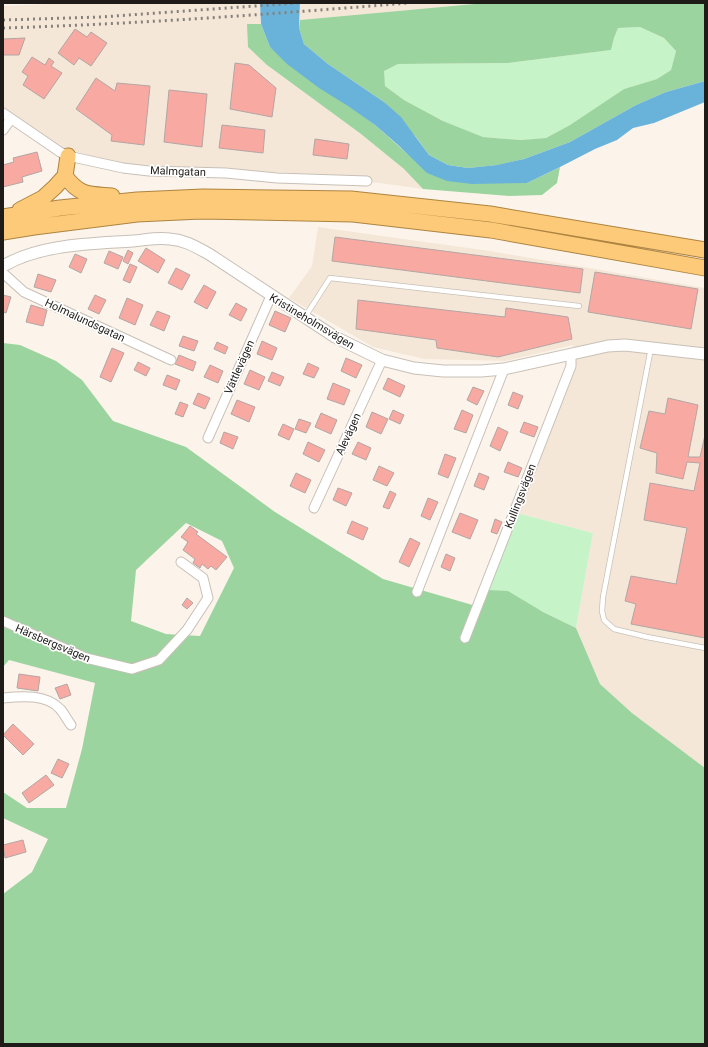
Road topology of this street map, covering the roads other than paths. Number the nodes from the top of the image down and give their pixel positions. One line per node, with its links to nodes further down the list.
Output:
1 (3, 113): 2 (street, Malmgatan)
2 (11, 119): 3 (street); 4 (street, Malmgatan)
3 (3, 130)
4 (68, 156): 5 (highway); 6 (street, Malmgatan)
5 (65, 176): 7 (highway); 8 (highway)
6 (367, 181)
7 (137, 200): 8 (highway); 10 (highway)
8 (5, 217)
9 (3, 232): 12 (highway)
10 (705, 250)
11 (3, 266): 14 (street, Kristineholmsvägen)
12 (705, 268)
13 (3, 273): 20 (street, Holmalundsgatan)
14 (271, 296): 16 (street, Kristineholmsvägen); 23 (street, Vättlevägen)
15 (579, 306): 16 (lane)
16 (305, 318): 21 (street, Kristineholmsvägen)
17 (651, 348): 18 (street, Kristineholmsvägen); 19 (street, Kristineholmsvägen); 29 (lane)
18 (571, 354): 22 (street, Kristineholmsvägen); 28 (street, Kullingsvägen)
19 (705, 354)
20 (171, 360)
21 (382, 360): 22 (street, Kristineholmsvägen); 24 (street, Alevägen)
22 (504, 369): 26 (street)
23 (208, 438)
24 (314, 508)
25 (181, 562): 27 (street, Härsbergsvägen)
26 (417, 592)
27 (3, 621)
28 (466, 638)
29 (705, 648)
30 (3, 698): 31 (street)
31 (71, 725)

